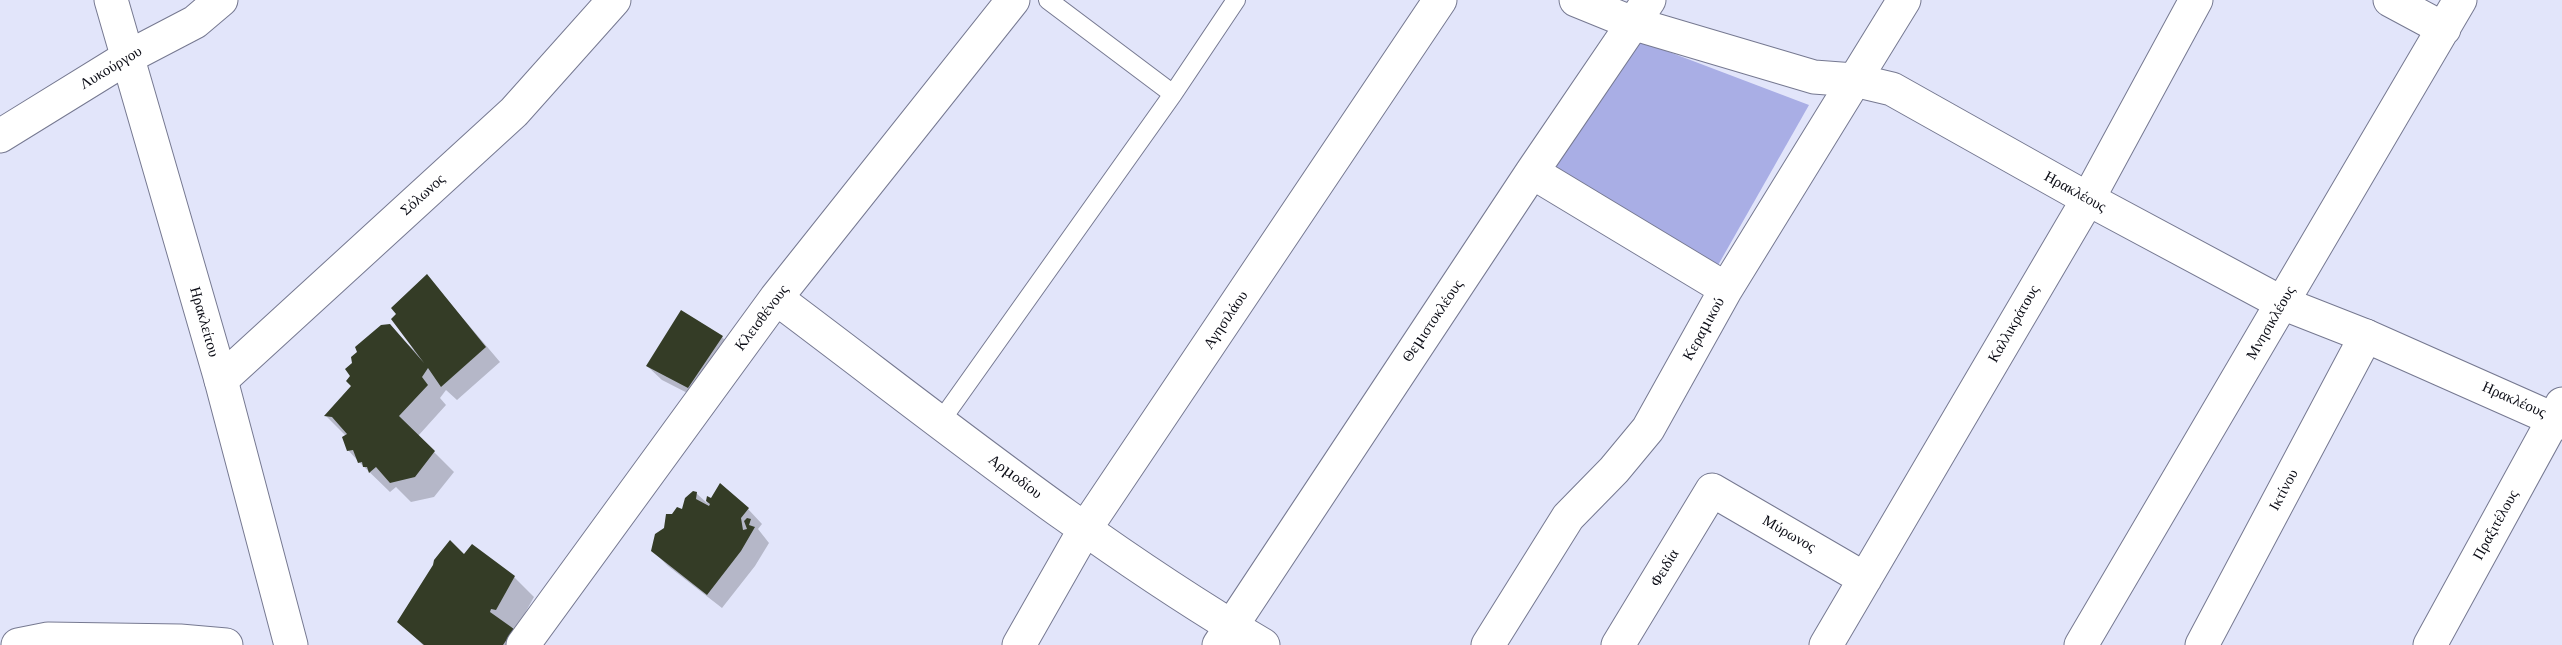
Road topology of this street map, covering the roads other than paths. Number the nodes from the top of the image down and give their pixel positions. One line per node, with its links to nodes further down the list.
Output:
1 (111, 0): 15 (street, Ηρακλείτου)
2 (221, 0): 15 (street, Λυκούργου)
3 (614, 0): 25 (street, Σόλωνος)
4 (1013, 0): 22 (street, Κλεισθένους)
5 (1048, 0): 17 (lane)
6 (1236, 0): 17 (lane)
7 (1440, 0): 29 (street, Αγησιλάου)
8 (1576, 0): 13 (street, Ηρακλέους)
9 (1904, 0): 16 (street, Κεραμικού)
10 (2196, 0): 20 (street, Καλλικράτους)
11 (2390, 0): 14 (street)
12 (2460, 0): 14 (street, Μνησικλέους)
13 (1642, 12): 16 (street, Ηρακλέους); 19 (street, Θεμιστοκλέους)
14 (2444, 29): 23 (street, Μνησικλέους)
15 (128, 57): 18 (street, Λυκούργου); 25 (street, Ηρακλείτου)
16 (1854, 80): 20 (street, Ηρακλέους); 21 (street, Κεραμικού)
17 (1173, 94): 27 (lane)
18 (0, 136)
19 (1532, 172): 21 (street); 32 (street, Θεμιστοκλέους)
20 (2088, 199): 23 (street, Ηρακλέους); 30 (street, Καλλικράτους)
21 (1726, 289): 39 (street, Κεραμικού)
22 (776, 298): 27 (street, Αρμοδίου); 36 (street, Κλεισθένους)
23 (2282, 303): 24 (street, Ηρακλέους); 42 (street, Μνησικλέους)
24 (2366, 336): 26 (street, Ηρακλέους); 43 (street, Ικτίνου)
25 (221, 380): 35 (street, Ηρακλείτου)
26 (2560, 415): 44 (street, Πραξιτέλους)
27 (940, 422): 29 (street, Αρμοδίου)
28 (1712, 490): 30 (street, Μύρωνος); 40 (street, Φειδία)
29 (1085, 529): 32 (street, Αρμοδίου); 37 (street, Αγησιλάου)
30 (1865, 579): 41 (street, Καλλικράτους)
31 (0, 626): 33 (street)
32 (1224, 635): 38 (street, Αρμοδίου)
33 (33, 642): 34 (street)
34 (226, 645)
35 (291, 645)
36 (523, 645)
37 (1019, 645)
38 (1263, 645)
39 (1488, 645)
40 (1618, 645)
41 (1826, 645)
42 (2081, 645)
43 (2202, 645)
44 (2430, 645)

